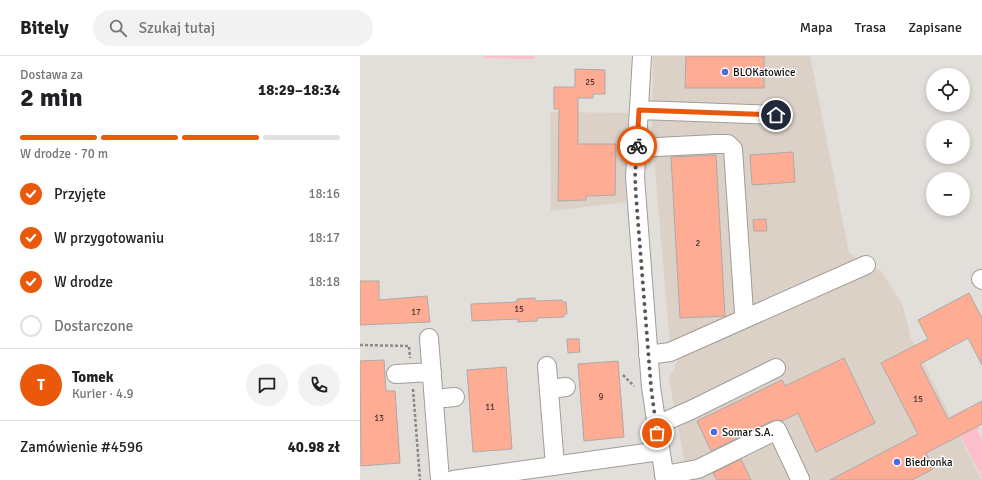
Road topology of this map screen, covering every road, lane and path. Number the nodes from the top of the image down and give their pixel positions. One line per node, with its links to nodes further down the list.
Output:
1 (642, 56): 2 (street)
2 (639, 110): 3 (street); 4 (street)
3 (776, 115)
4 (637, 148): 6 (street); 9 (street)
5 (866, 265): 6 (street)
6 (746, 318): 9 (street)
7 (429, 338): 12 (street)
8 (360, 345): 13 (path)
9 (648, 355): 16 (street)
10 (548, 366): 18 (street)
11 (776, 368): 16 (street)
12 (432, 372): 13 (street); 15 (street)
13 (404, 374): 23 (path)
14 (455, 397): 15 (street)
15 (434, 399): 24 (street)
16 (656, 422): 17 (street)
17 (660, 451): 18 (street); 21 (street)
18 (555, 466): 20 (street)
19 (701, 474): 21 (street); 22 (street)
20 (495, 477): 25 (street)
21 (664, 478)
22 (800, 479)
23 (420, 480)
24 (440, 480)
25 (453, 480)

